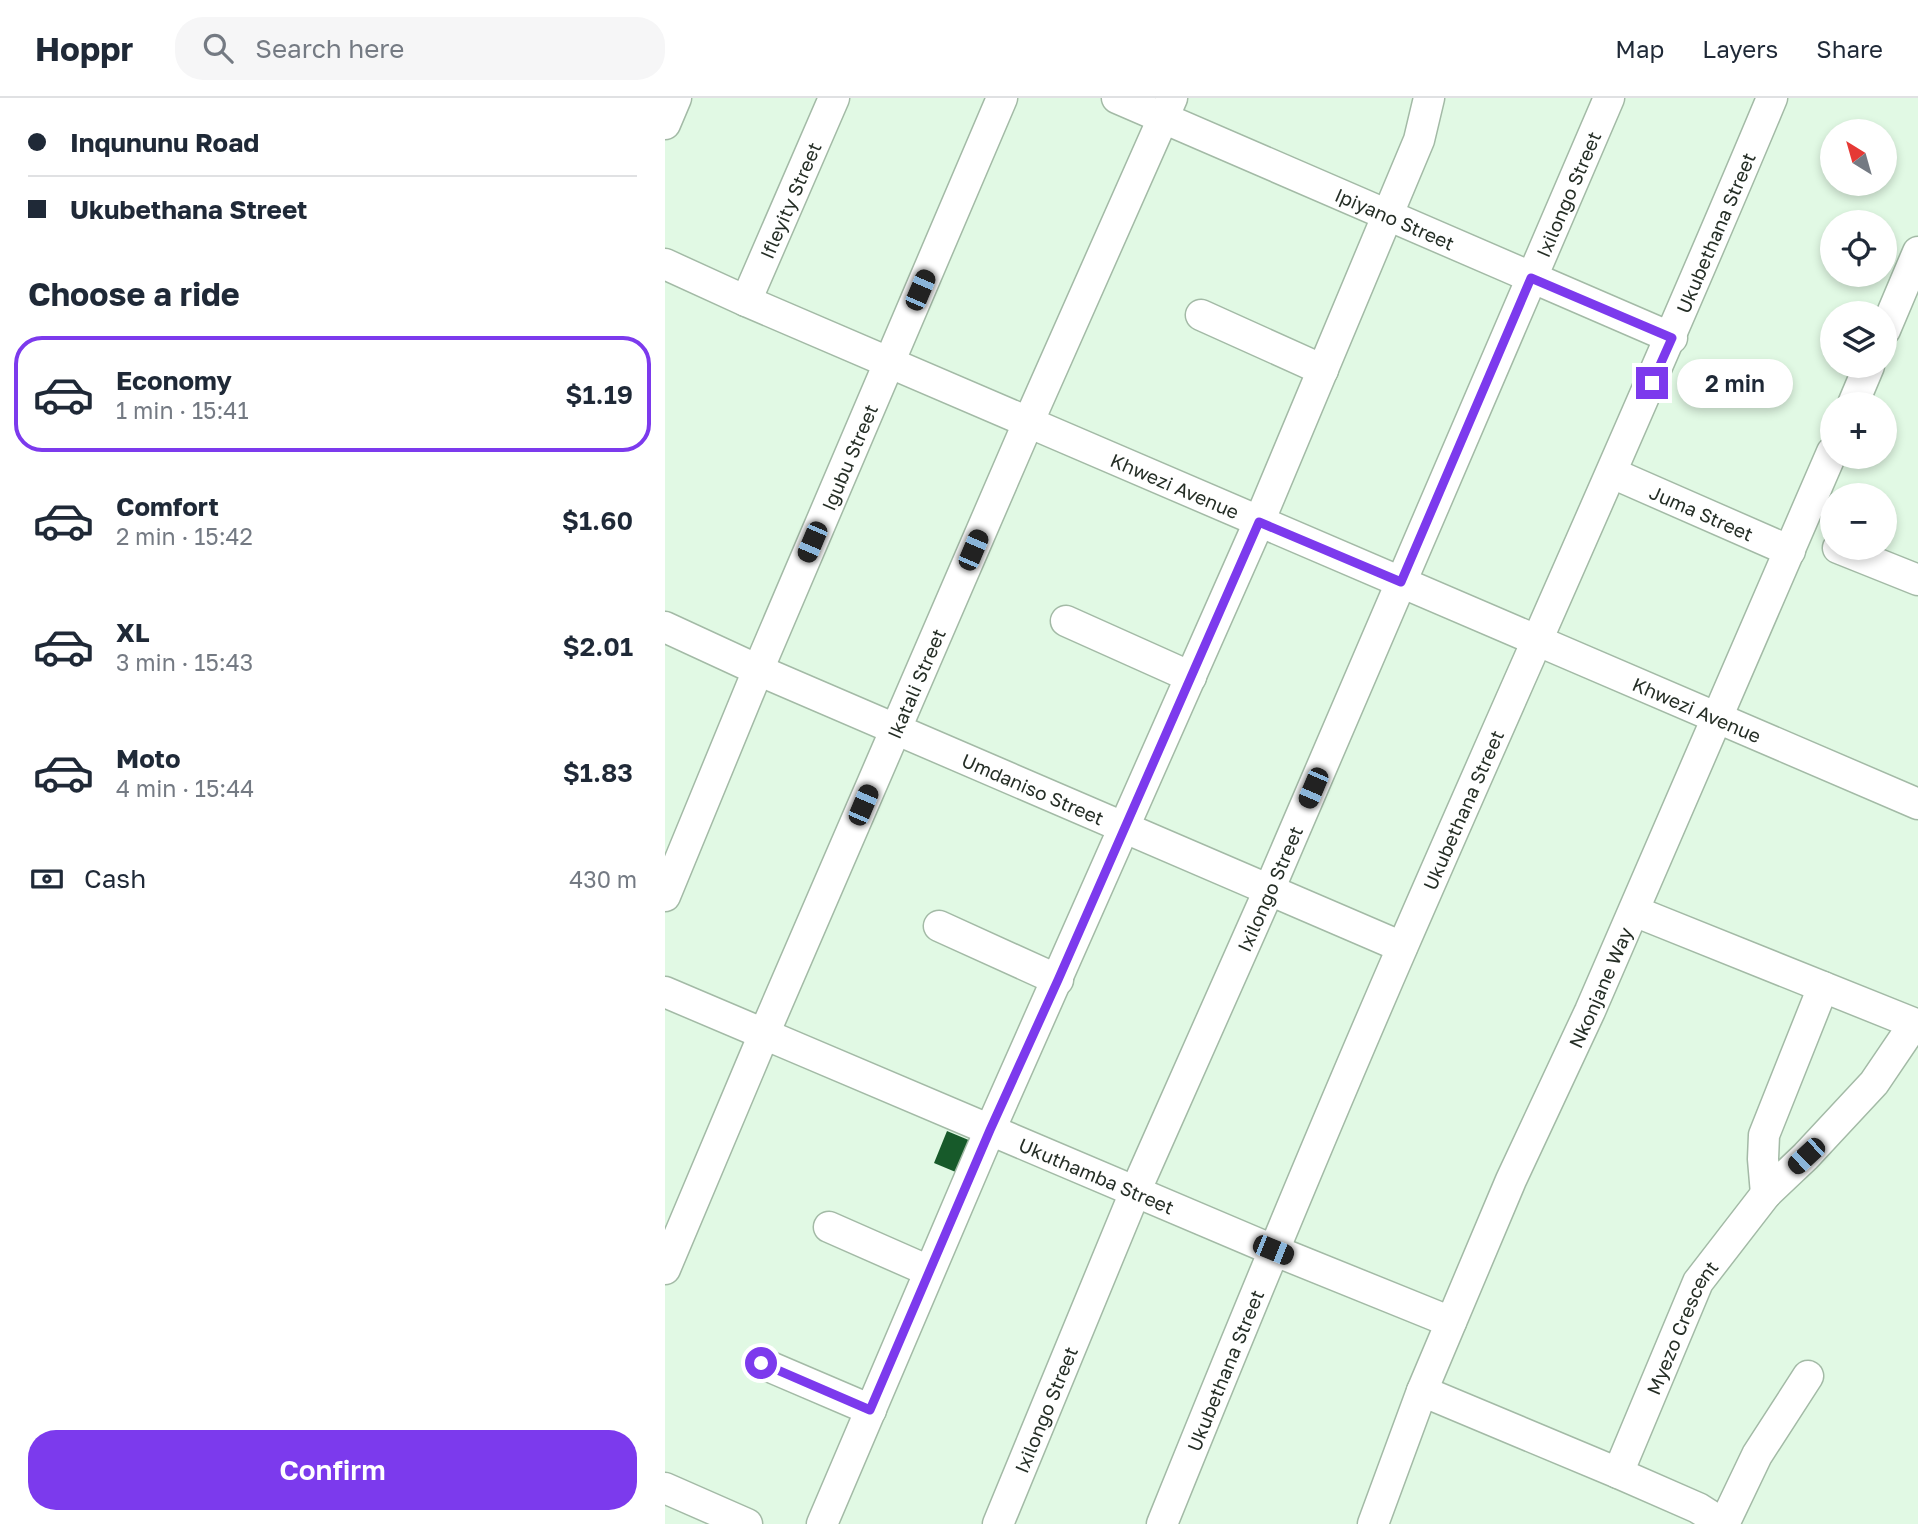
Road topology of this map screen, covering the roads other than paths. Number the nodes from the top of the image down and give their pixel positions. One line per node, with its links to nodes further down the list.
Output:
1 (676, 98): 9 (street)
2 (834, 98): 14 (street, Ifleyity Street)
3 (1002, 98): 18 (street, Igubu Street)
4 (1117, 98): 8 (street, Ipiyano Street)
5 (1429, 98): 10 (street)
6 (1609, 98): 13 (street, Ixilongo Street)
7 (1772, 98): 17 (street, Ukubethana Street)
8 (1167, 108): 10 (street, Ipiyano Street); 20 (street, Ikatali Street)
9 (665, 124)
10 (1386, 216): 13 (street, Ipiyano Street); 19 (street)
11 (1918, 252): 15 (street)
12 (665, 264): 14 (street, Khwezi Avenue)
13 (1531, 278): 17 (street, Ipiyano Street); 28 (street, Ixilongo Street)
14 (746, 301): 18 (street, Khwezi Avenue)
15 (1897, 302)
16 (1201, 315): 19 (street)
17 (1672, 338): 22 (street, Ukubethana Street)
18 (889, 363): 20 (street, Khwezi Avenue); 32 (street, Igubu Street)
19 (1322, 370): 23 (street)
20 (1028, 422): 23 (street, Khwezi Avenue); 35 (street, Ikatali Street)
21 (1825, 469): 24 (street, Nkonjane Way)
22 (1612, 473): 24 (street, Juma Street); 31 (street, Ukubethana Street)
23 (1259, 522): 28 (street, Khwezi Avenue); 33 (street)
24 (1794, 541): 25 (street, Juma Street); 34 (street, Nkonjane Way)
25 (1820, 544)
26 (1868, 560): 27 (street)
27 (1918, 580)
28 (1401, 582): 31 (street, Khwezi Avenue); 38 (street, Ixilongo Street)
29 (1066, 621): 33 (street)
30 (665, 627): 32 (street, Umdaniso Street)
31 (1538, 642): 34 (street, Khwezi Avenue); 42 (street, Ukubethana Street)
32 (758, 670): 35 (street, Umdaniso Street); 39 (street, Igubu Street)
33 (1191, 677): 37 (street)
34 (1717, 717): 36 (street, Khwezi Avenue); 40 (street, Nkonjane Way)
35 (896, 729): 37 (street, Umdaniso Street); 47 (street, Ikatali Street)
36 (1918, 804)
37 (1125, 828): 38 (street, Umdaniso Street); 43 (street)
38 (1269, 890): 42 (street, Umdaniso Street); 49 (street, Ixilongo Street)
39 (665, 895)
40 (1634, 911): 44 (street, Myezo Crescent); 55 (street, Nkonjane Way)
41 (939, 926): 43 (street)
42 (1402, 947): 52 (street, Ukubethana Street)
43 (1058, 980): 48 (street)
44 (1823, 988): 46 (street, Myezo Crescent); 50 (street)
45 (665, 992): 47 (street, Ukuthamba Street)
46 (1916, 1024): 50 (street, Myezo Crescent)
47 (764, 1034): 48 (street, Ukuthamba Street); 53 (street, Ikatali Street)
48 (990, 1130): 49 (street, Ukuthamba Street); 54 (street)
49 (1135, 1192): 52 (street, Ukuthamba Street); 64 (street, Ixilongo Street)
50 (1766, 1194): 60 (street, Myezo Crescent)
51 (829, 1227): 54 (street)
52 (1273, 1250): 55 (street, Ukuthamba Street); 65 (street, Ukubethana Street)
53 (665, 1269)
54 (929, 1271): 59 (street)
55 (1451, 1322): 58 (street, Nkonjane Way)
56 (761, 1363): 59 (street)
57 (1808, 1376): 67 (street)
58 (1422, 1391): 60 (street); 66 (street, Nkonjane Way)
59 (870, 1410): 63 (street)
60 (1618, 1473): 67 (street)
61 (665, 1488): 62 (street)
62 (747, 1524)
63 (822, 1524)
64 (998, 1524)
65 (1162, 1524)
66 (1373, 1524)
67 (1723, 1524)

